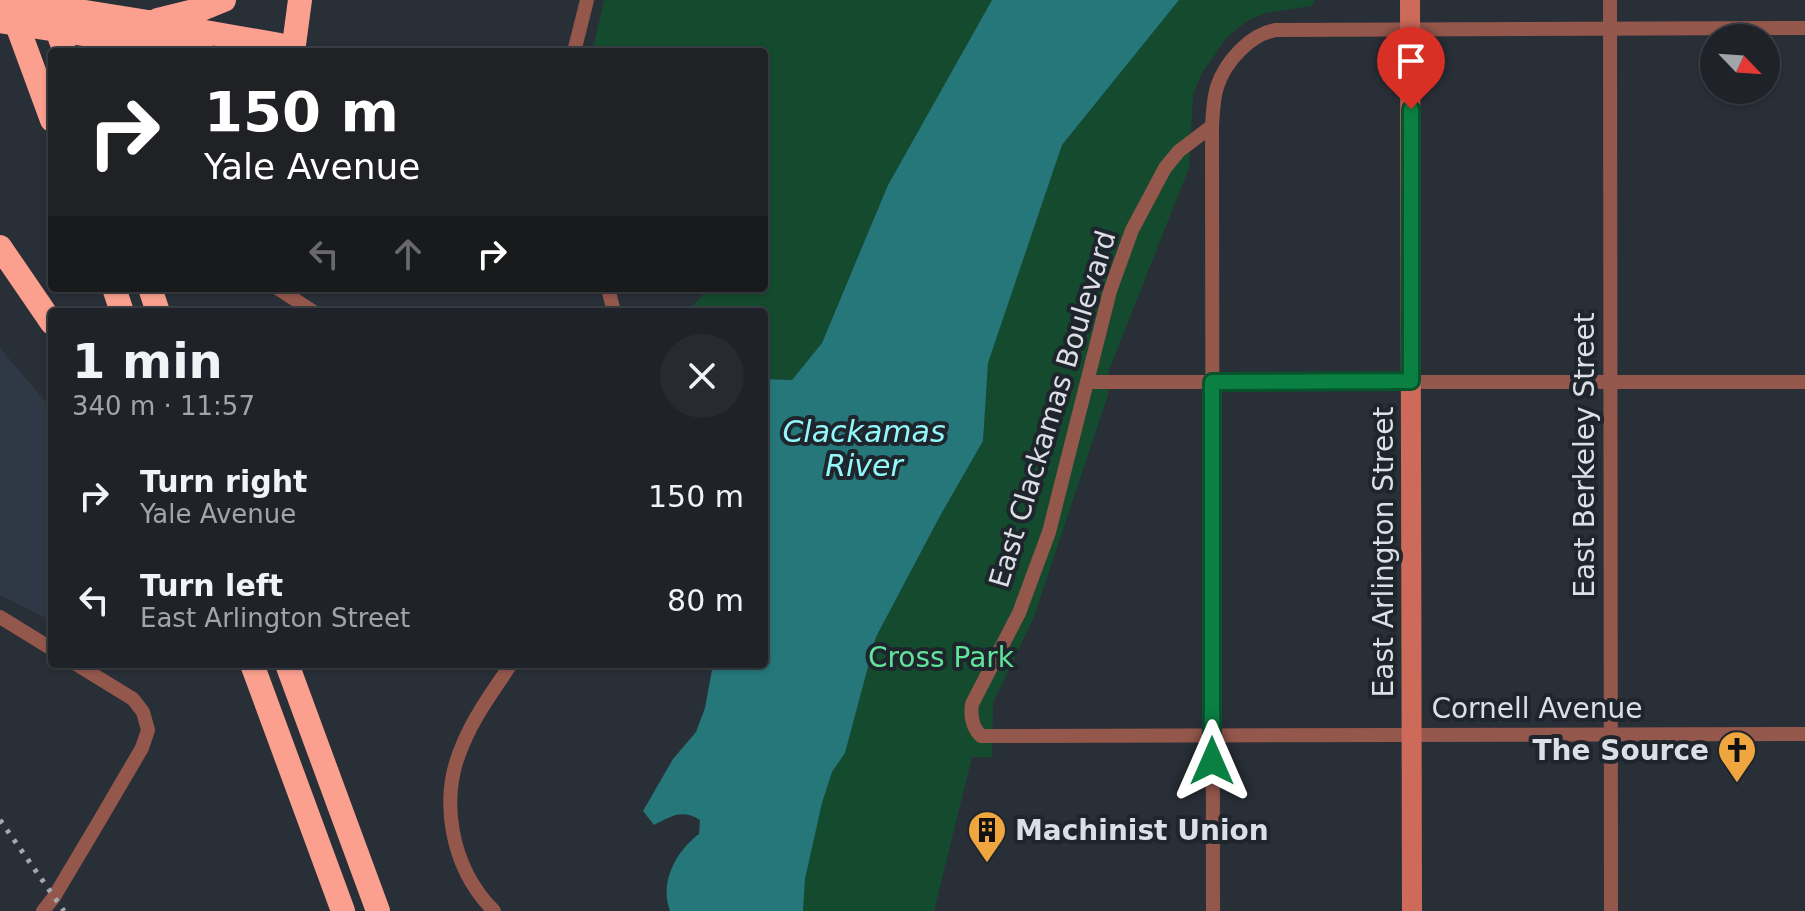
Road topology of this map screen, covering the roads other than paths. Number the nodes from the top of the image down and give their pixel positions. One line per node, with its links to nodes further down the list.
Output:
1 (9, 0): 13 (highway, bridge); 20 (highway)
2 (46, 0): 14 (highway)
3 (79, 0): 15 (highway)
4 (224, 0): 13 (highway)
5 (300, 0): 18 (highway)
6 (587, 0): 19 (street)
7 (1410, 0): 12 (main road, East Arlington Street)
8 (1610, 0): 10 (street, East Berkeley Street)
9 (0, 21): 13 (highway, bridge)
10 (1610, 28): 11 (street); 12 (street); 27 (street, East Berkeley Street)
11 (1805, 28)
12 (1411, 29): 21 (street); 26 (main road, East Arlington Street)
13 (152, 33): 16 (highway); 17 (highway)
14 (64, 48)
15 (93, 48)
16 (192, 48)
17 (284, 48)
18 (291, 48)
19 (575, 48)
20 (48, 109)
21 (1212, 126): 28 (street, East Clackamas Boulevard); 29 (street)
22 (0, 247): 25 (highway)
23 (283, 292): 24 (street)
24 (308, 308)
25 (48, 317)
26 (1411, 381): 27 (street); 29 (street); 38 (main road, East Arlington Street)
27 (1610, 381): 30 (street); 39 (street, East Berkeley Street)
28 (1089, 382): 29 (street); 42 (street, East Clackamas Boulevard)
29 (1212, 382): 41 (street)
30 (1805, 382)
31 (0, 617): 32 (street)
32 (48, 647)
33 (83, 668): 44 (street)
34 (235, 668): 43 (highway)
35 (253, 668): 43 (highway)
36 (288, 668): 46 (highway)
37 (508, 668): 47 (street)
38 (1412, 734): 39 (street, Cornell Avenue); 41 (street, Cornell Avenue); 49 (main road, East Arlington Street)
39 (1610, 734): 40 (street, Cornell Avenue); 50 (street, East Berkeley Street)
40 (1805, 734)
41 (1212, 735): 42 (street, Cornell Avenue); 48 (street)
42 (981, 736)
43 (301, 798): 45 (highway)
44 (43, 911)
45 (343, 911)
46 (378, 911)
47 (494, 911)
48 (1213, 911)
49 (1412, 911)
50 (1611, 911)

